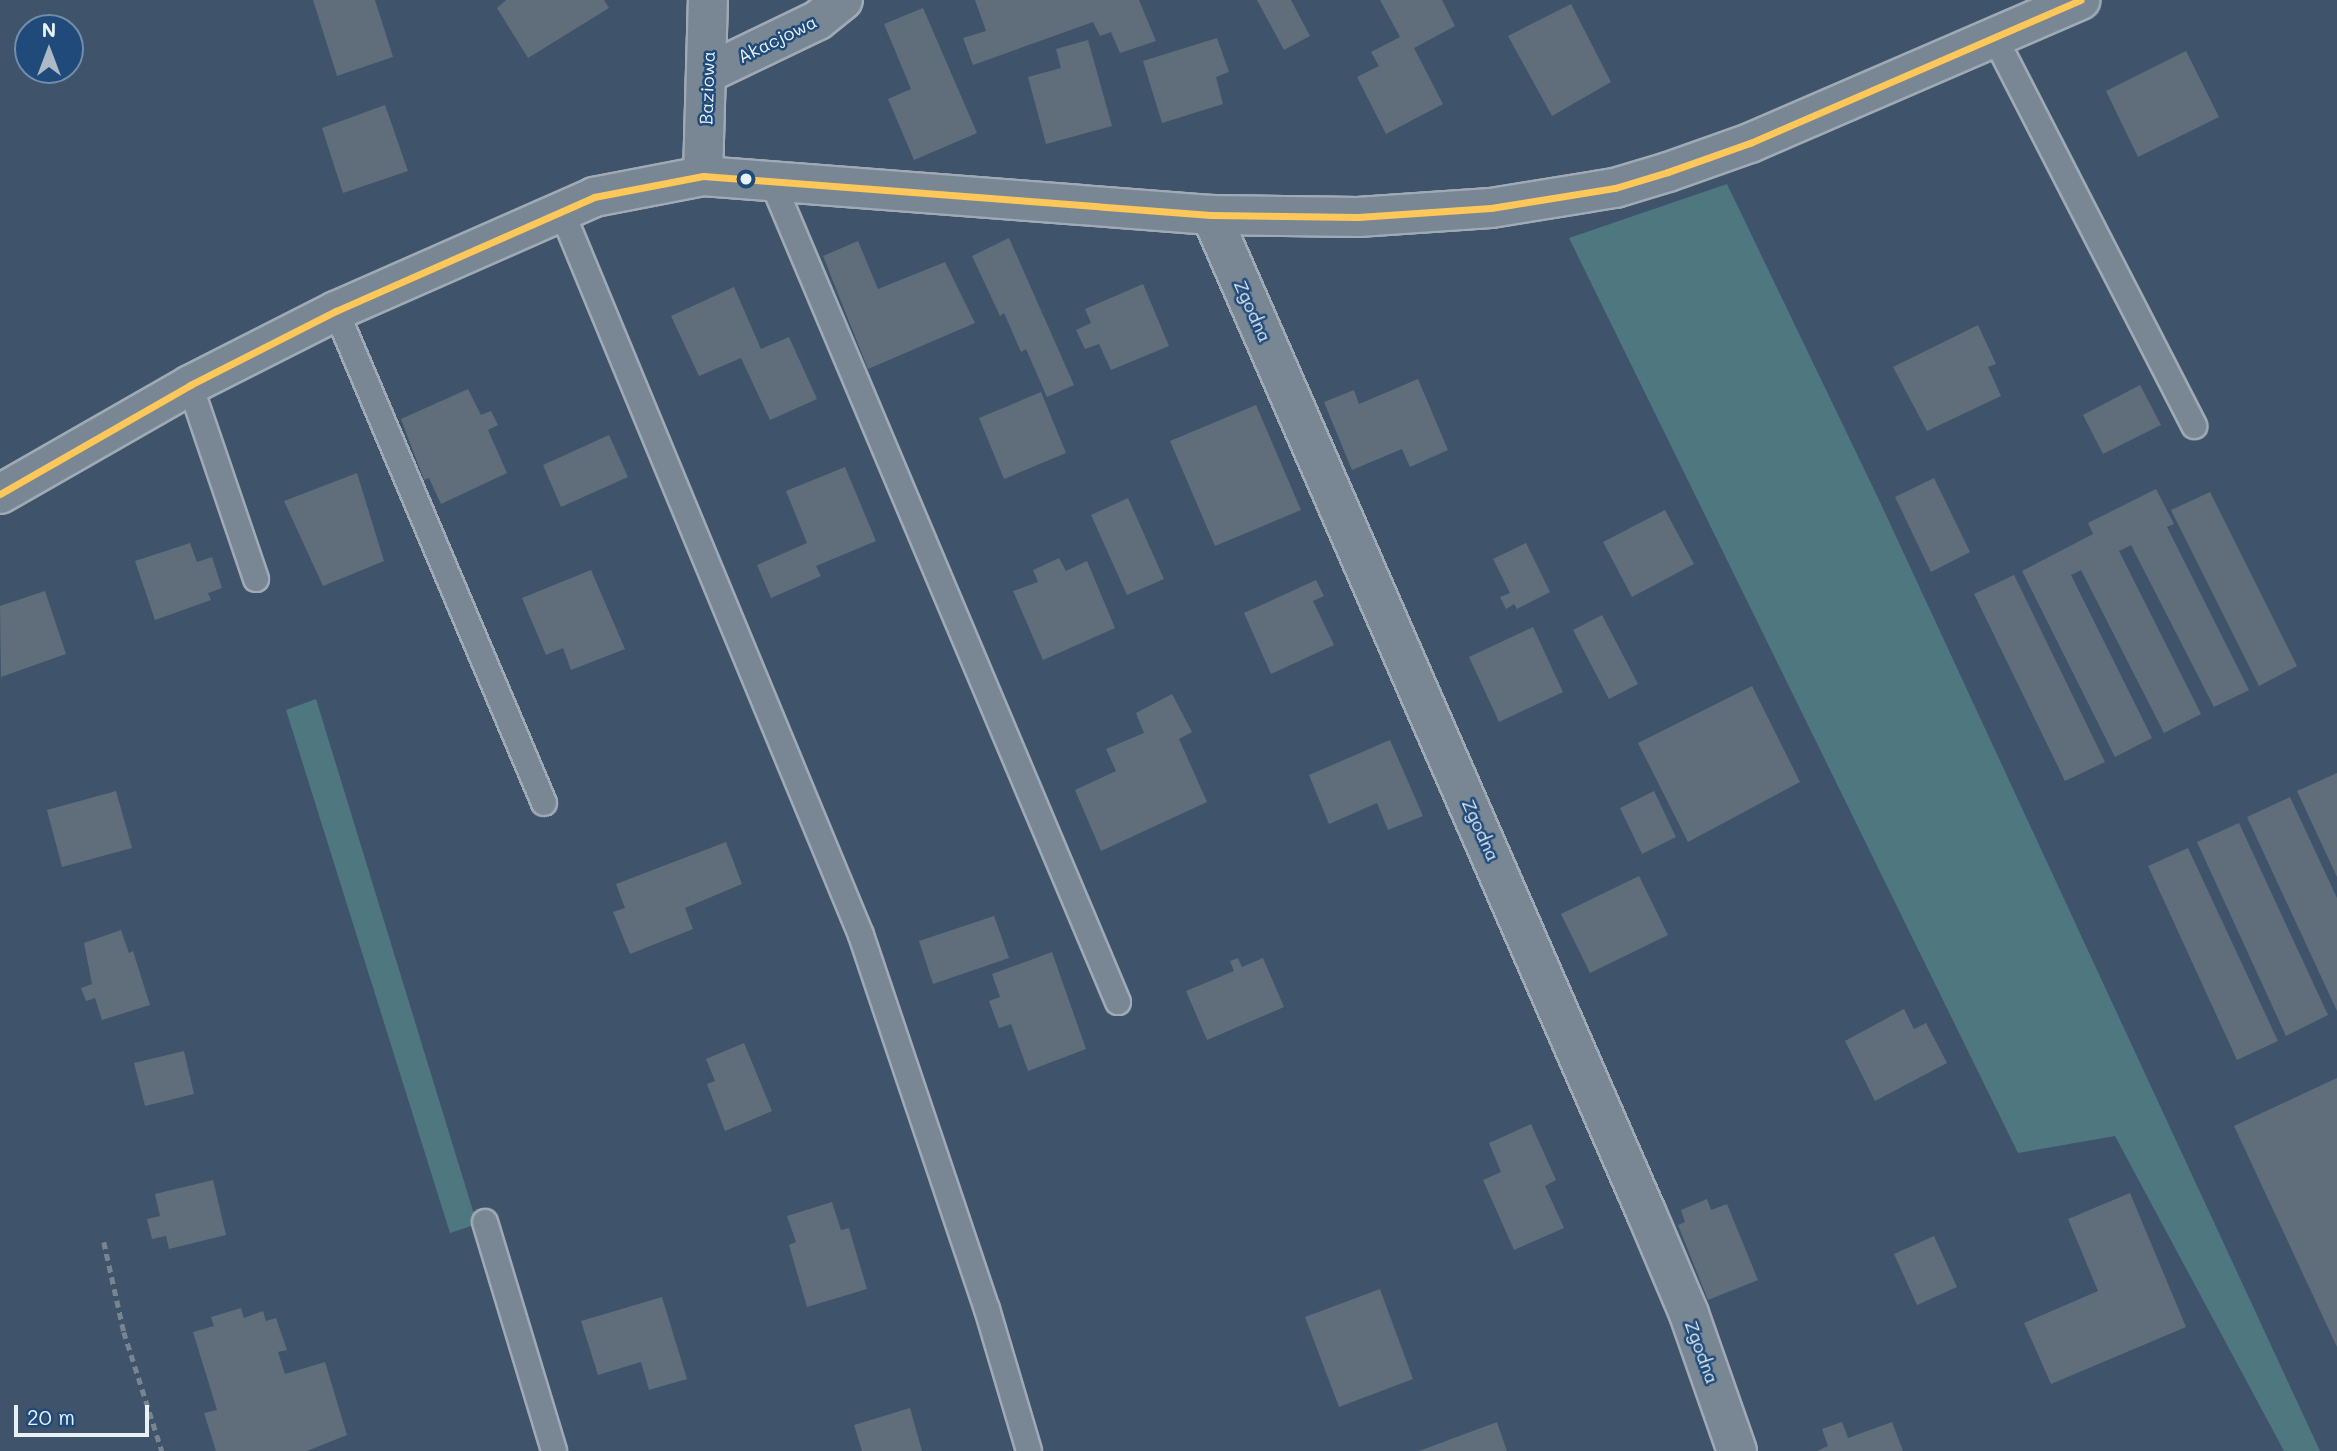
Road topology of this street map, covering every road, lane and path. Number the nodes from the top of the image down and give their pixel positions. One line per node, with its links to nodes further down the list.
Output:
1 (708, 0): 5 (street, Baziowa)
2 (843, 0): 5 (street, Akacjowa)
3 (2080, 0): 4 (street)
4 (1996, 40): 9 (street); 12 (lane)
5 (708, 73): 6 (street, Baziowa)
6 (703, 176): 7 (street); 8 (street)
7 (772, 181): 9 (street); 16 (lane)
8 (562, 212): 10 (street); 21 (lane)
9 (1211, 215): 22 (street, Zgodna)
10 (336, 311): 11 (street); 15 (lane)
11 (190, 384): 13 (street); 14 (lane)
12 (2194, 426)
13 (0, 494)
14 (256, 579)
15 (544, 803)
16 (1118, 1002)
17 (485, 1222): 20 (lane)
18 (104, 1242): 19 (path)
19 (162, 1451)
20 (554, 1451)
21 (1029, 1451)
22 (1737, 1451)

